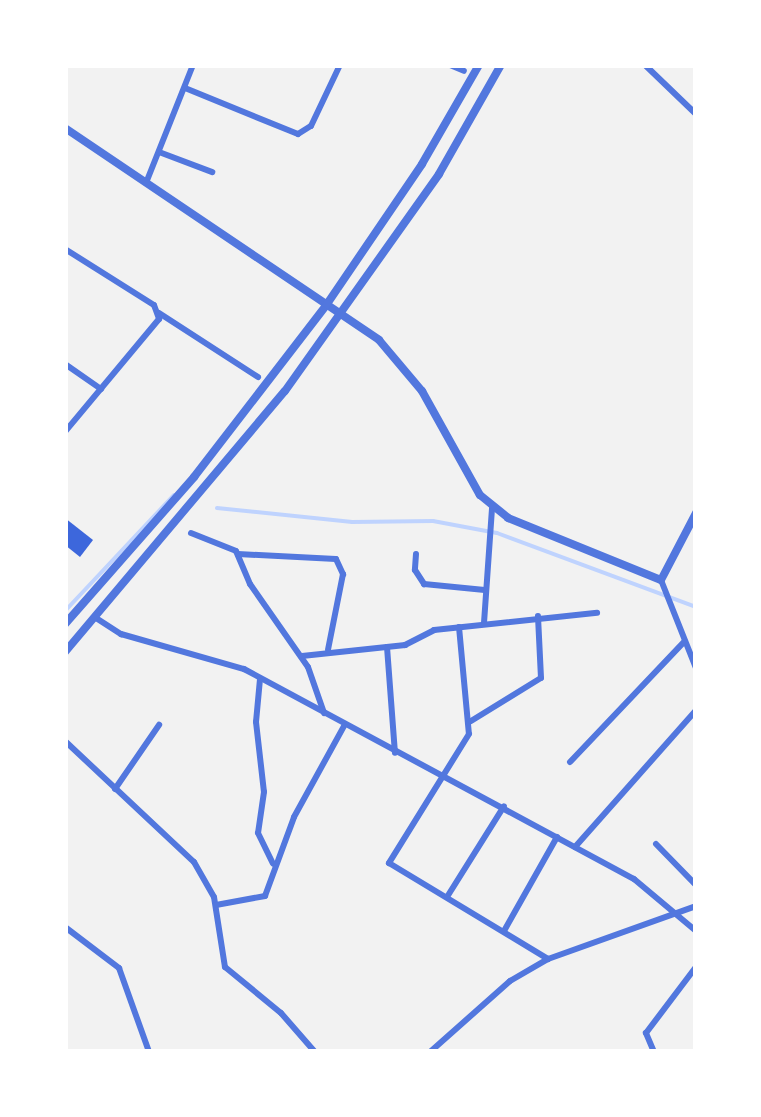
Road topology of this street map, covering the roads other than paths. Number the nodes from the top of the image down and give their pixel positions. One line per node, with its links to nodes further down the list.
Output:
1 (194, 65): 8 (street)
2 (340, 65): 8 (street)
3 (450, 65): 7 (street)
4 (479, 65): 15 (street)
5 (501, 65): 17 (street)
6 (645, 65): 9 (street)
7 (464, 71)
8 (185, 88): 11 (street)
9 (696, 114)
10 (65, 128): 13 (street)
11 (159, 152): 12 (street); 13 (street)
12 (212, 172)
13 (146, 182): 15 (street)
14 (65, 249): 16 (street)
15 (327, 304): 17 (street); 33 (street)
16 (158, 313): 19 (street); 20 (street)
17 (342, 314): 22 (street); 31 (street)
18 (65, 364): 20 (street)
19 (258, 377)
20 (101, 389): 21 (street)
21 (65, 432)
22 (492, 508): 27 (street); 28 (street)
23 (696, 513): 27 (street)
24 (192, 532): 25 (street)
25 (238, 554): 37 (street); 39 (street)
26 (416, 554): 28 (street)
27 (660, 580): 35 (street)
28 (486, 590): 32 (street)
29 (598, 613): 30 (street)
30 (538, 616): 32 (street); 44 (street)
31 (96, 618): 38 (street); 41 (street)
32 (484, 623): 34 (street)
33 (65, 624)
34 (459, 626): 36 (street); 44 (street)
35 (684, 642): 40 (street); 49 (street)
36 (386, 647): 37 (street); 48 (street)
37 (328, 650): 39 (street)
38 (65, 652)
39 (302, 656): 43 (street)
40 (696, 668)
41 (260, 679): 43 (street); 56 (street)
42 (696, 710): 55 (street)
43 (324, 714): 46 (street)
44 (471, 721): 50 (street)
45 (159, 725): 51 (street)
46 (344, 726): 48 (street); 56 (street)
47 (65, 740): 51 (street)
48 (395, 754): 50 (street)
49 (570, 762)
50 (444, 775): 52 (street); 58 (street)
51 (115, 789): 59 (street)
52 (504, 806): 53 (street); 58 (street)
53 (557, 836): 55 (street); 63 (street)
54 (656, 844): 57 (street)
55 (576, 847): 61 (street)
56 (273, 864): 59 (street)
57 (696, 885)
58 (447, 898): 63 (street)
59 (216, 905): 68 (street)
60 (696, 906): 61 (street)
61 (674, 914): 64 (street); 65 (street)
62 (65, 927): 67 (street)
63 (504, 931): 65 (street)
64 (696, 931)
65 (548, 959): 69 (street)
66 (696, 967): 70 (street)
67 (149, 1052)
68 (315, 1052)
69 (431, 1052)
70 (654, 1052)

